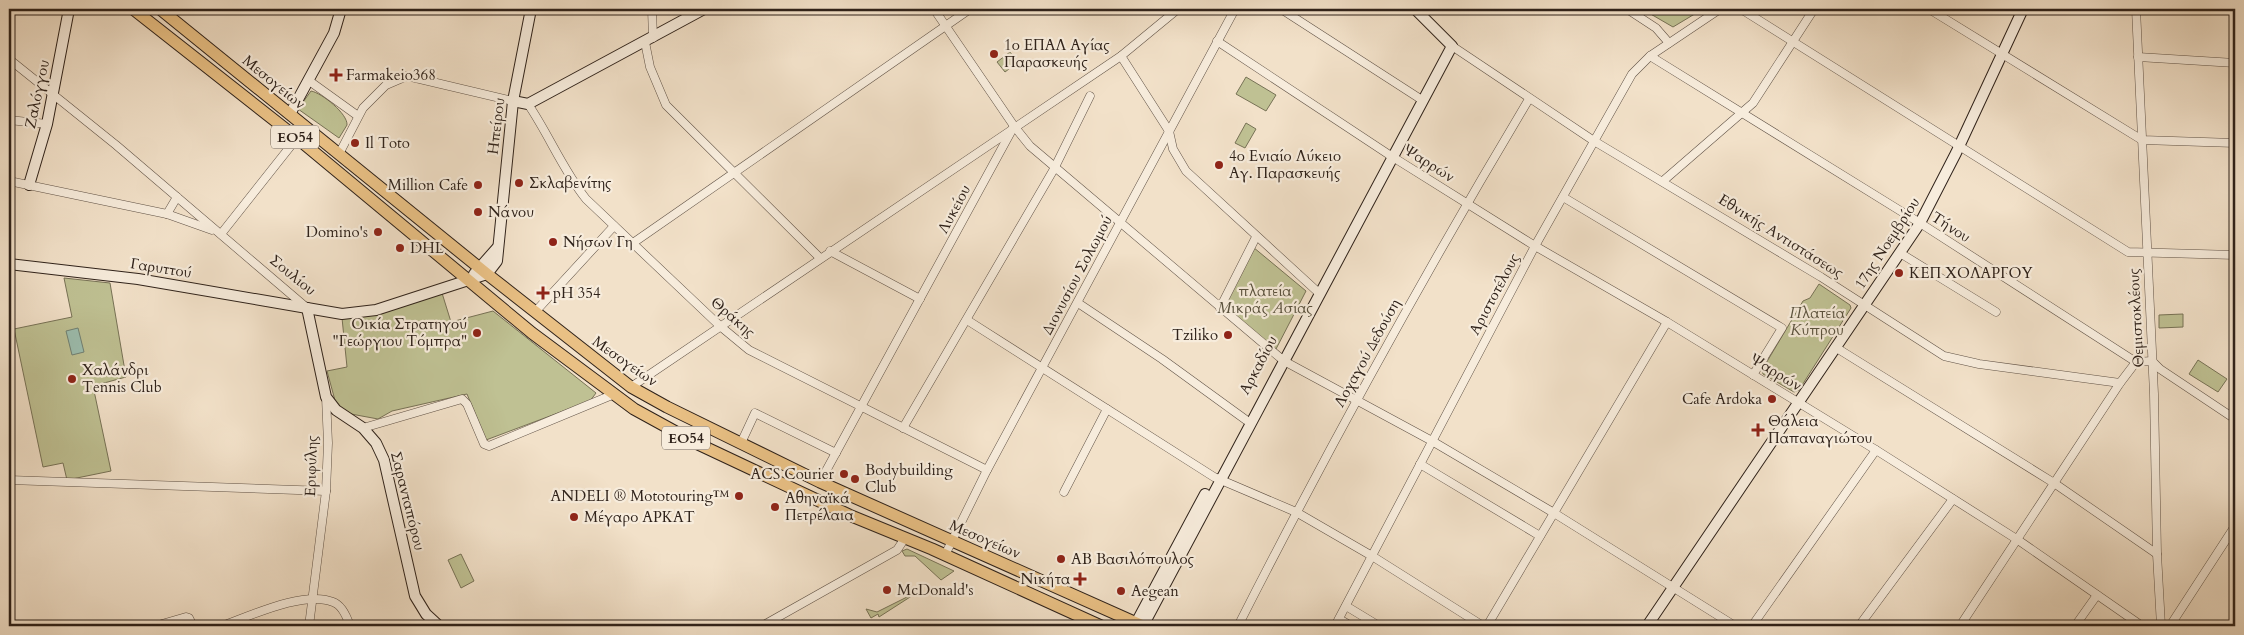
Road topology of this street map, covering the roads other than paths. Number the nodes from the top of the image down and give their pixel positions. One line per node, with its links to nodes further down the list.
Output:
1 (69, 9): 34 (street, Ζαλόγγου)
2 (133, 9): 47 (main road, Μεσογείων / ΕΟ54)
3 (160, 9): 41 (main road, Μεσογείων / ΕΟ54)
4 (342, 9): 33 (street)
5 (531, 9): 38 (street, Ηπείρου)
6 (652, 9): 22 (street)
7 (704, 9): 22 (street)
8 (934, 9): 21 (street)
9 (970, 9): 21 (street)
10 (1178, 9): 28 (street, Λυκείου)
11 (1235, 9): 23 (street, Διονυσίου Σολωμού)
12 (1281, 9): 37 (street)
13 (1415, 9): 26 (street)
14 (1627, 9): 25 (street)
15 (1720, 9): 25 (street, Αριστοτέλους)
16 (1741, 9): 24 (street)
17 (1814, 9): 24 (street)
18 (1929, 9): 27 (street)
19 (2023, 9): 27 (street, 17ης Νοεμβρίου)
20 (2136, 9): 30 (street, Θεμιστοκλέους)
21 (946, 26): 45 (street); 55 (street)
22 (649, 40): 39 (street); 55 (street)
23 (1217, 41): 46 (street, Διονυσίου Σολωμού); 53 (street, Ψαρρών)
24 (1792, 41): 40 (street); 51 (street)
25 (1669, 43): 29 (street, Αριστοτέλους)
26 (1449, 44): 36 (street, Εθνικής Αντιστάσεως); 37 (street, Αρκαδίου)
27 (2002, 54): 48 (street); 51 (street, 17ης Νοεμβρίου)
28 (1121, 56): 45 (street, Λυκείου); 46 (street)
29 (1650, 56): 40 (street, Τήνου); 49 (street, Αριστοτέλους)
30 (2138, 57): 32 (street); 48 (street, Θεμιστοκλέους)
31 (9, 59): 34 (street, Σουλίου)
32 (2235, 63)
33 (308, 80): 41 (street); 42 (street)
34 (53, 94): 44 (street, Ζαλόγγου); 59 (street, Σουλίου)
35 (1090, 96): 54 (street)
36 (1529, 98): 49 (street, Εθνικής Αντιστάσεως); 61 (street, Λοχαγού Δεδούση)
37 (1420, 99): 53 (street, Αρκαδίου)
38 (513, 102): 39 (street); 42 (street); 76 (street, Ηπείρου)
39 (528, 104): 65 (street, Θράκης)
40 (1744, 113): 57 (street); 64 (street, Τήνου)
41 (290, 114): 52 (main road, Μεσογείων / ΕΟ54)
42 (358, 116): 52 (street)
43 (9, 120): 44 (street)
44 (47, 124): 58 (street, Ζαλόγγου)
45 (1014, 126): 54 (street); 70 (street); 79 (street, Λυκείου)
46 (1169, 131): 63 (street, Διονυσίου Σολωμού); 67 (street)
47 (297, 138): 66 (street); 77 (main road, Μεσογείων / ΕΟ54)
48 (2142, 140): 50 (street); 71 (street, Θεμιστοκλέους)
49 (1594, 141): 57 (street, Εθνικής Αντιστάσεως); 60 (street, Αριστοτέλους)
50 (2235, 143)
51 (1959, 147): 64 (street, 17ης Νοεμβρίου); 71 (street)
52 (339, 154): 76 (main road, Μεσογείων / ΕΟ54)
53 (1390, 155): 61 (street, Ψαρρών); 78 (street, Αρκαδίου)
54 (1054, 169): 63 (street); 86 (street)
55 (734, 174): 68 (street); 74 (street)
56 (9, 180): 58 (street)
57 (1663, 181): 81 (street, Εθνικής Αντιστάσεως)
58 (29, 185): 62 (street)
59 (177, 197): 62 (street); 66 (street, Σουλίου)
60 (1562, 197): 69 (street, Αριστοτέλους); 94 (street)
61 (1466, 202): 69 (street, Ψαρρών); 99 (street, Λοχαγού Δεδούση)
62 (167, 214): 66 (street)
63 (1120, 222): 80 (street, Διονυσίου Σολωμού); 83 (street)
64 (1920, 223): 72 (street, 17ης Νοεμβρίου); 92 (street, Τήνου)
65 (614, 226): 68 (street, Θράκης); 84 (street)
66 (221, 234): 82 (street, Σουλίου)
67 (1256, 237): 78 (street); 83 (street)
68 (633, 243): 88 (street, Θράκης)
69 (1535, 246): 87 (street, Ψαρρών); 107 (street, Αριστοτέλους)
70 (830, 251): 74 (street); 79 (street)
71 (2147, 252): 73 (street); 91 (street, Θεμιστοκλέους)
72 (1900, 254): 81 (street, 17ης Νοεμβρίου); 85 (street)
73 (2235, 254)
74 (820, 258): 88 (street)
75 (9, 264): 82 (street, Γαρυττού)
76 (483, 271): 77 (street, Ηπείρου); 84 (main road, Μεσογείων / ΕΟ54)
77 (469, 280): 82 (street, Σουλίου); 97 (main road, Μεσογείων / ΕΟ54)
78 (1318, 292): 90 (street, Αρκαδίου)
79 (920, 299): 101 (street, Λυκείου)
80 (1078, 303): 93 (street, Διονυσίου Σολωμού); 104 (street)
81 (1864, 305): 89 (street, 17ης Νοεμβρίου); 95 (street, Εθνικής Αντιστάσεως)
82 (307, 308): 98 (street, Εριφύλης)
83 (1220, 308): 90 (street)
84 (535, 312): 96 (main road, Μεσογείων / ΕΟ54)
85 (1996, 312)
86 (967, 320): 93 (street); 106 (street)
87 (1667, 322): 94 (street, Ψαρρών); 121 (street)
88 (720, 326): 96 (street); 101 (street, Θράκης)
89 (1835, 347): 100 (street, 17ης Νοεμβρίου); 116 (street)
90 (1281, 359): 99 (street); 104 (street, Αρκαδίου); 113 (street, Αρκαδίου)
91 (2152, 361): 92 (street); 103 (street); 127 (street, Θεμιστοκλέους)
92 (2136, 362): 95 (street)
93 (1043, 367): 102 (street); 112 (street, Διονυσίου Σολωμού)
94 (1753, 375): 100 (street, Ψαρρών)
95 (2120, 382): 116 (street)
96 (631, 387): 108 (main road, Μεσογείων / ΕΟ54)
97 (612, 395): 105 (street); 124 (main road, Μεσογείων / ΕΟ54)
98 (326, 397): 105 (street, Σαρανταπόρου); 117 (street, Εριφύλης)
99 (1357, 400): 107 (street); 120 (street, Λοχαγού Δεδούση)
100 (1799, 402): 109 (street, Ψαρρών); 130 (street, 17ης Νοεμβρίου)
101 (861, 407): 106 (street, Θράκης); 110 (street, Λυκείου)
102 (1107, 409): 113 (street); 118 (street)
103 (2235, 419)
104 (1246, 420): 113 (street, Αρκαδίου)
105 (364, 428): 141 (street, Σαρανταπόρου)
106 (903, 428): 112 (street, Θράκης)
107 (1432, 441): 111 (street, Αριστοτέλους); 121 (street)
108 (741, 444): 110 (street); 115 (main road, Μεσογείων / ΕΟ54)
109 (1876, 450): 119 (street, Ψαρρών); 150 (street)
110 (836, 453): 115 (street, Λυκείου)
111 (1420, 464): 123 (street); 129 (street, Αριστοτέλους)
112 (987, 470): 126 (street, Διονυσίου Σολωμού)
113 (1217, 479): 120 (street); 135 (street, Αρκαδίου)
114 (9, 480): 117 (street)
115 (820, 482): 126 (main road, Μεσογείων / ΕΟ54)
116 (2054, 483): 125 (street); 127 (street)
117 (326, 490): 132 (street, Εριφύλης)
118 (1064, 492)
119 (1953, 500): 125 (street, Ψαρρών); 151 (street)
120 (1296, 512): 129 (street); 144 (street, Λοχαγού Δεδούση)
121 (1554, 513): 123 (street); 130 (street)
122 (2235, 526): 156 (street)
123 (1540, 536): 147 (street)
124 (905, 538): 128 (main road, Μεσογείων / ΕΟ54); 142 (street)
125 (2018, 540): 131 (street, Ψαρρών); 152 (street)
126 (951, 541): 128 (street, Διονυσίου Σολωμού); 135 (main road, Μεσογείων / ΕΟ54)
127 (2156, 554): 155 (street, Θεμιστοκλέους)
128 (945, 555): 143 (main road, Μεσογείων / ΕΟ54)
129 (1372, 556): 133 (street, Αριστοτέλους); 147 (street)
130 (1672, 589): 148 (street, 17ης Νοεμβρίου); 149 (street)
131 (2097, 595): 153 (street); 154 (street, Ψαρρών)
132 (312, 600): 138 (street); 139 (street, Εριφύλης); 140 (street)
133 (1346, 606): 134 (street, Αριστοτέλους); 146 (street)
134 (1337, 623): 145 (street)
135 (1140, 625)
136 (155, 626): 137 (street)
137 (193, 626)
138 (222, 626)
139 (309, 626)
140 (350, 626)
141 (439, 626)
142 (762, 626)
143 (1101, 626)
144 (1238, 626)
145 (1350, 626)
146 (1379, 626)
147 (1485, 626)
148 (1647, 626)
149 (1735, 626)
150 (1752, 626)
151 (1859, 626)
152 (1960, 626)
153 (2075, 626)
154 (2142, 626)
155 (2161, 626)
156 (2170, 626)

